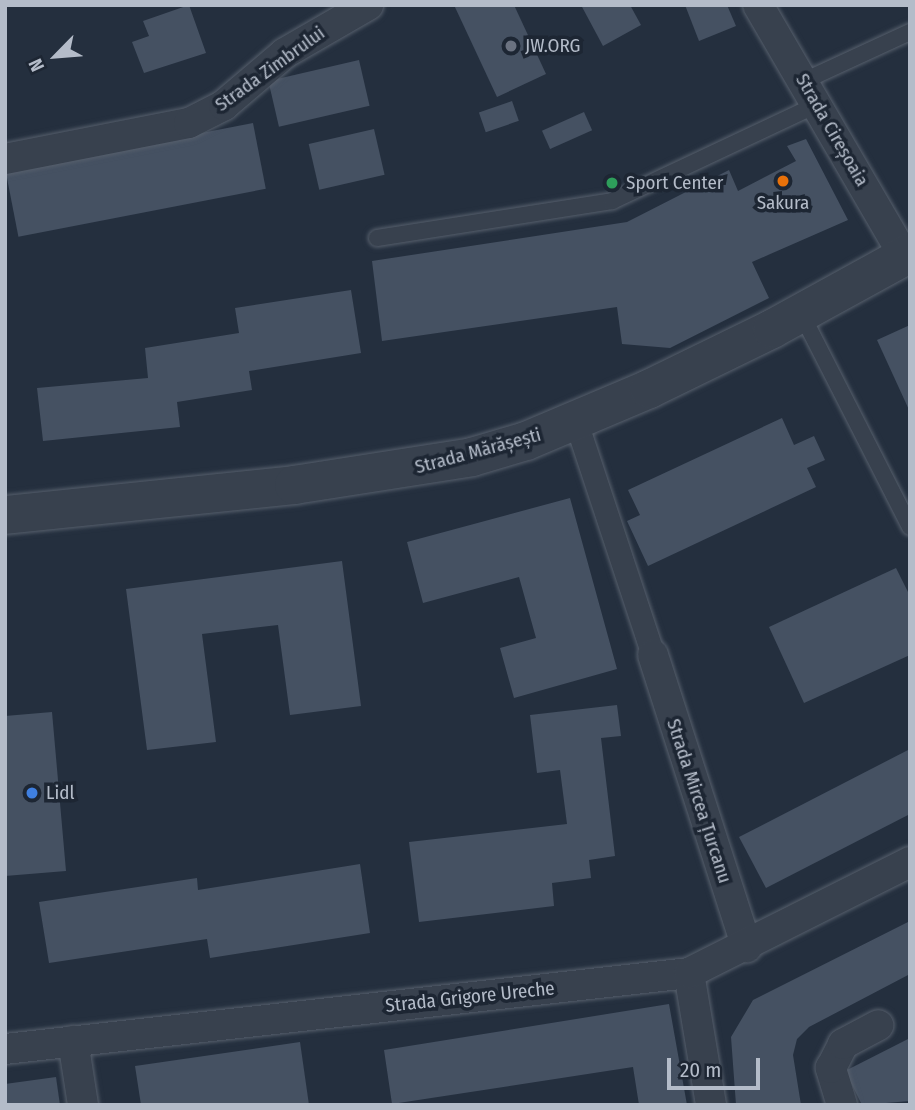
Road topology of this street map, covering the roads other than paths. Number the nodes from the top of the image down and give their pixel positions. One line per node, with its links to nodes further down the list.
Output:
1 (368, 5): 5 (street, Strada Zimbrului)
2 (758, 5): 4 (street, Strada Cireșoaia)
3 (910, 32): 4 (lane)
4 (811, 93): 6 (lane); 7 (street, Strada Cireșoaia)
5 (5, 159)
6 (377, 238)
7 (907, 254): 8 (street, Strada Mărășești)
8 (801, 313): 9 (street, Strada Mărășești); 11 (lane)
9 (576, 422): 10 (street, Strada Mărășești); 12 (street)
10 (5, 515)
11 (910, 527)
12 (653, 655): 14 (street, Strada Mircea Țurcanu)
13 (910, 862): 14 (street, Strada Grigore Ureche)
14 (747, 947): 15 (street, Strada Grigore Ureche)
15 (689, 973): 17 (street, Strada Grigore Ureche); 20 (street)
16 (878, 1025): 21 (street)
17 (73, 1041): 18 (street, Strada Grigore Ureche); 19 (street)
18 (5, 1049)
19 (83, 1105)
20 (711, 1105)
21 (842, 1105)

